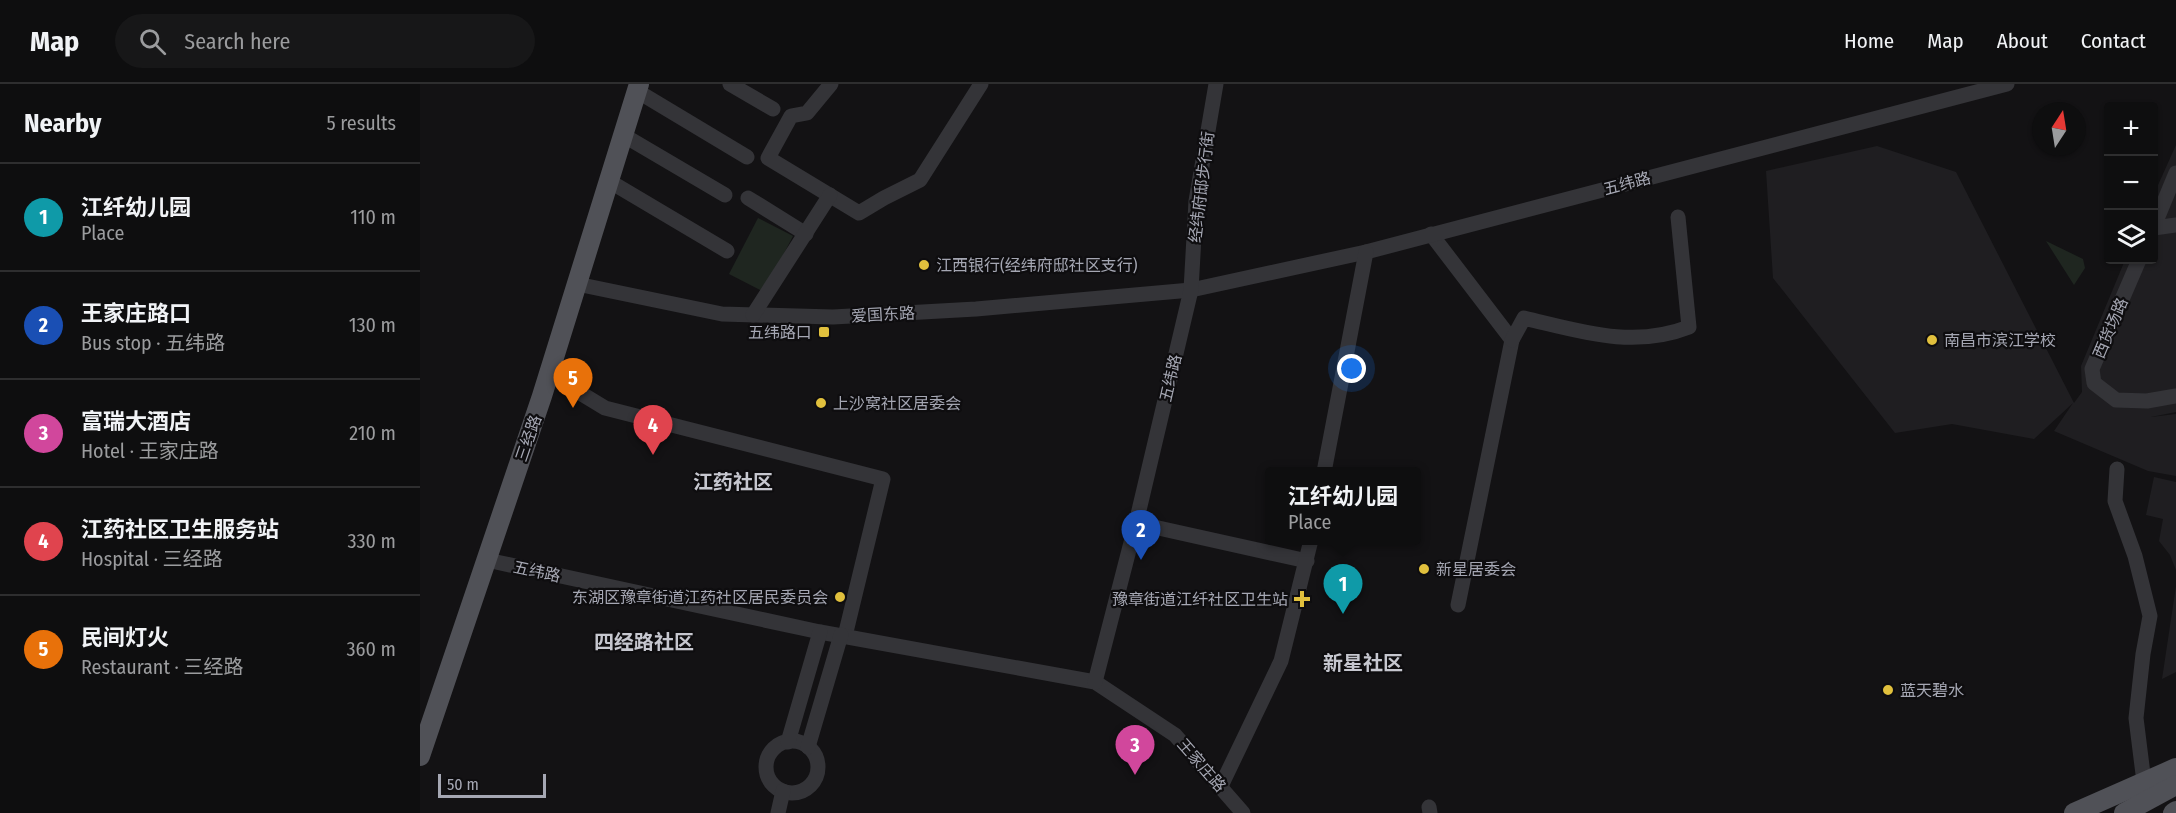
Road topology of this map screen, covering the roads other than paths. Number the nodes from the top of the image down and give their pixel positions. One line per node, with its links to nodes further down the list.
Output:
1 (730, 84): 7 (street)
2 (831, 84): 13 (street)
3 (981, 84): 13 (street)
4 (1216, 84): 25 (street, 经纬府邸步行街)
5 (2007, 84): 20 (street, 五纬路)
6 (638, 87): 8 (main road, 三经路); 9 (street)
7 (773, 109)
8 (623, 135): 11 (main road, 三经路); 12 (street)
9 (747, 157)
10 (2176, 173): 16 (street)
11 (609, 181): 21 (street); 24 (main road, 三经路)
12 (725, 195)
13 (830, 195): 19 (street)
14 (748, 198): 19 (street)
15 (1678, 217): 27 (street)
16 (2158, 217)
17 (2176, 225): 18 (street)
18 (2158, 227)
19 (806, 234): 26 (street)
20 (1431, 234): 22 (street, 五纬路); 27 (street)
21 (727, 251)
22 (1366, 252): 25 (street, 五纬路); 30 (street)
23 (2137, 264): 29 (street, 西货场路)
24 (577, 284): 26 (street, 爱国东路); 28 (main road, 三经路)
25 (1191, 290): 26 (street, 爱国东路); 32 (street, 五纬路)
26 (753, 315)
27 (1512, 340): 36 (street)
28 (549, 374): 34 (main road, 三经路); 38 (street)
29 (2176, 396)
30 (1325, 467)
31 (2117, 469): 44 (street)
32 (1136, 524): 35 (street); 39 (street, 五纬路)
33 (1310, 545): 35 (street)
34 (487, 560): 37 (street, 五纬路); 42 (main road, 三经路)
35 (1306, 561): 46 (street)
36 (1458, 605)
37 (820, 632): 38 (street, 五纬路); 40 (street)
38 (843, 636): 39 (street, 五纬路); 41 (street)
39 (1095, 682): 46 (street, 王家庄路)
40 (788, 742): 41 (street); 47 (street)
41 (808, 747): 47 (street)
42 (420, 756)
43 (2176, 768): 44 (main road)
44 (2144, 782): 50 (main road)
45 (2176, 785): 51 (main road)
46 (1221, 786): 49 (street, 王家庄路)
47 (783, 791): 48 (street)
48 (778, 813)
49 (1243, 813)
50 (2074, 813)
51 (2125, 813)

